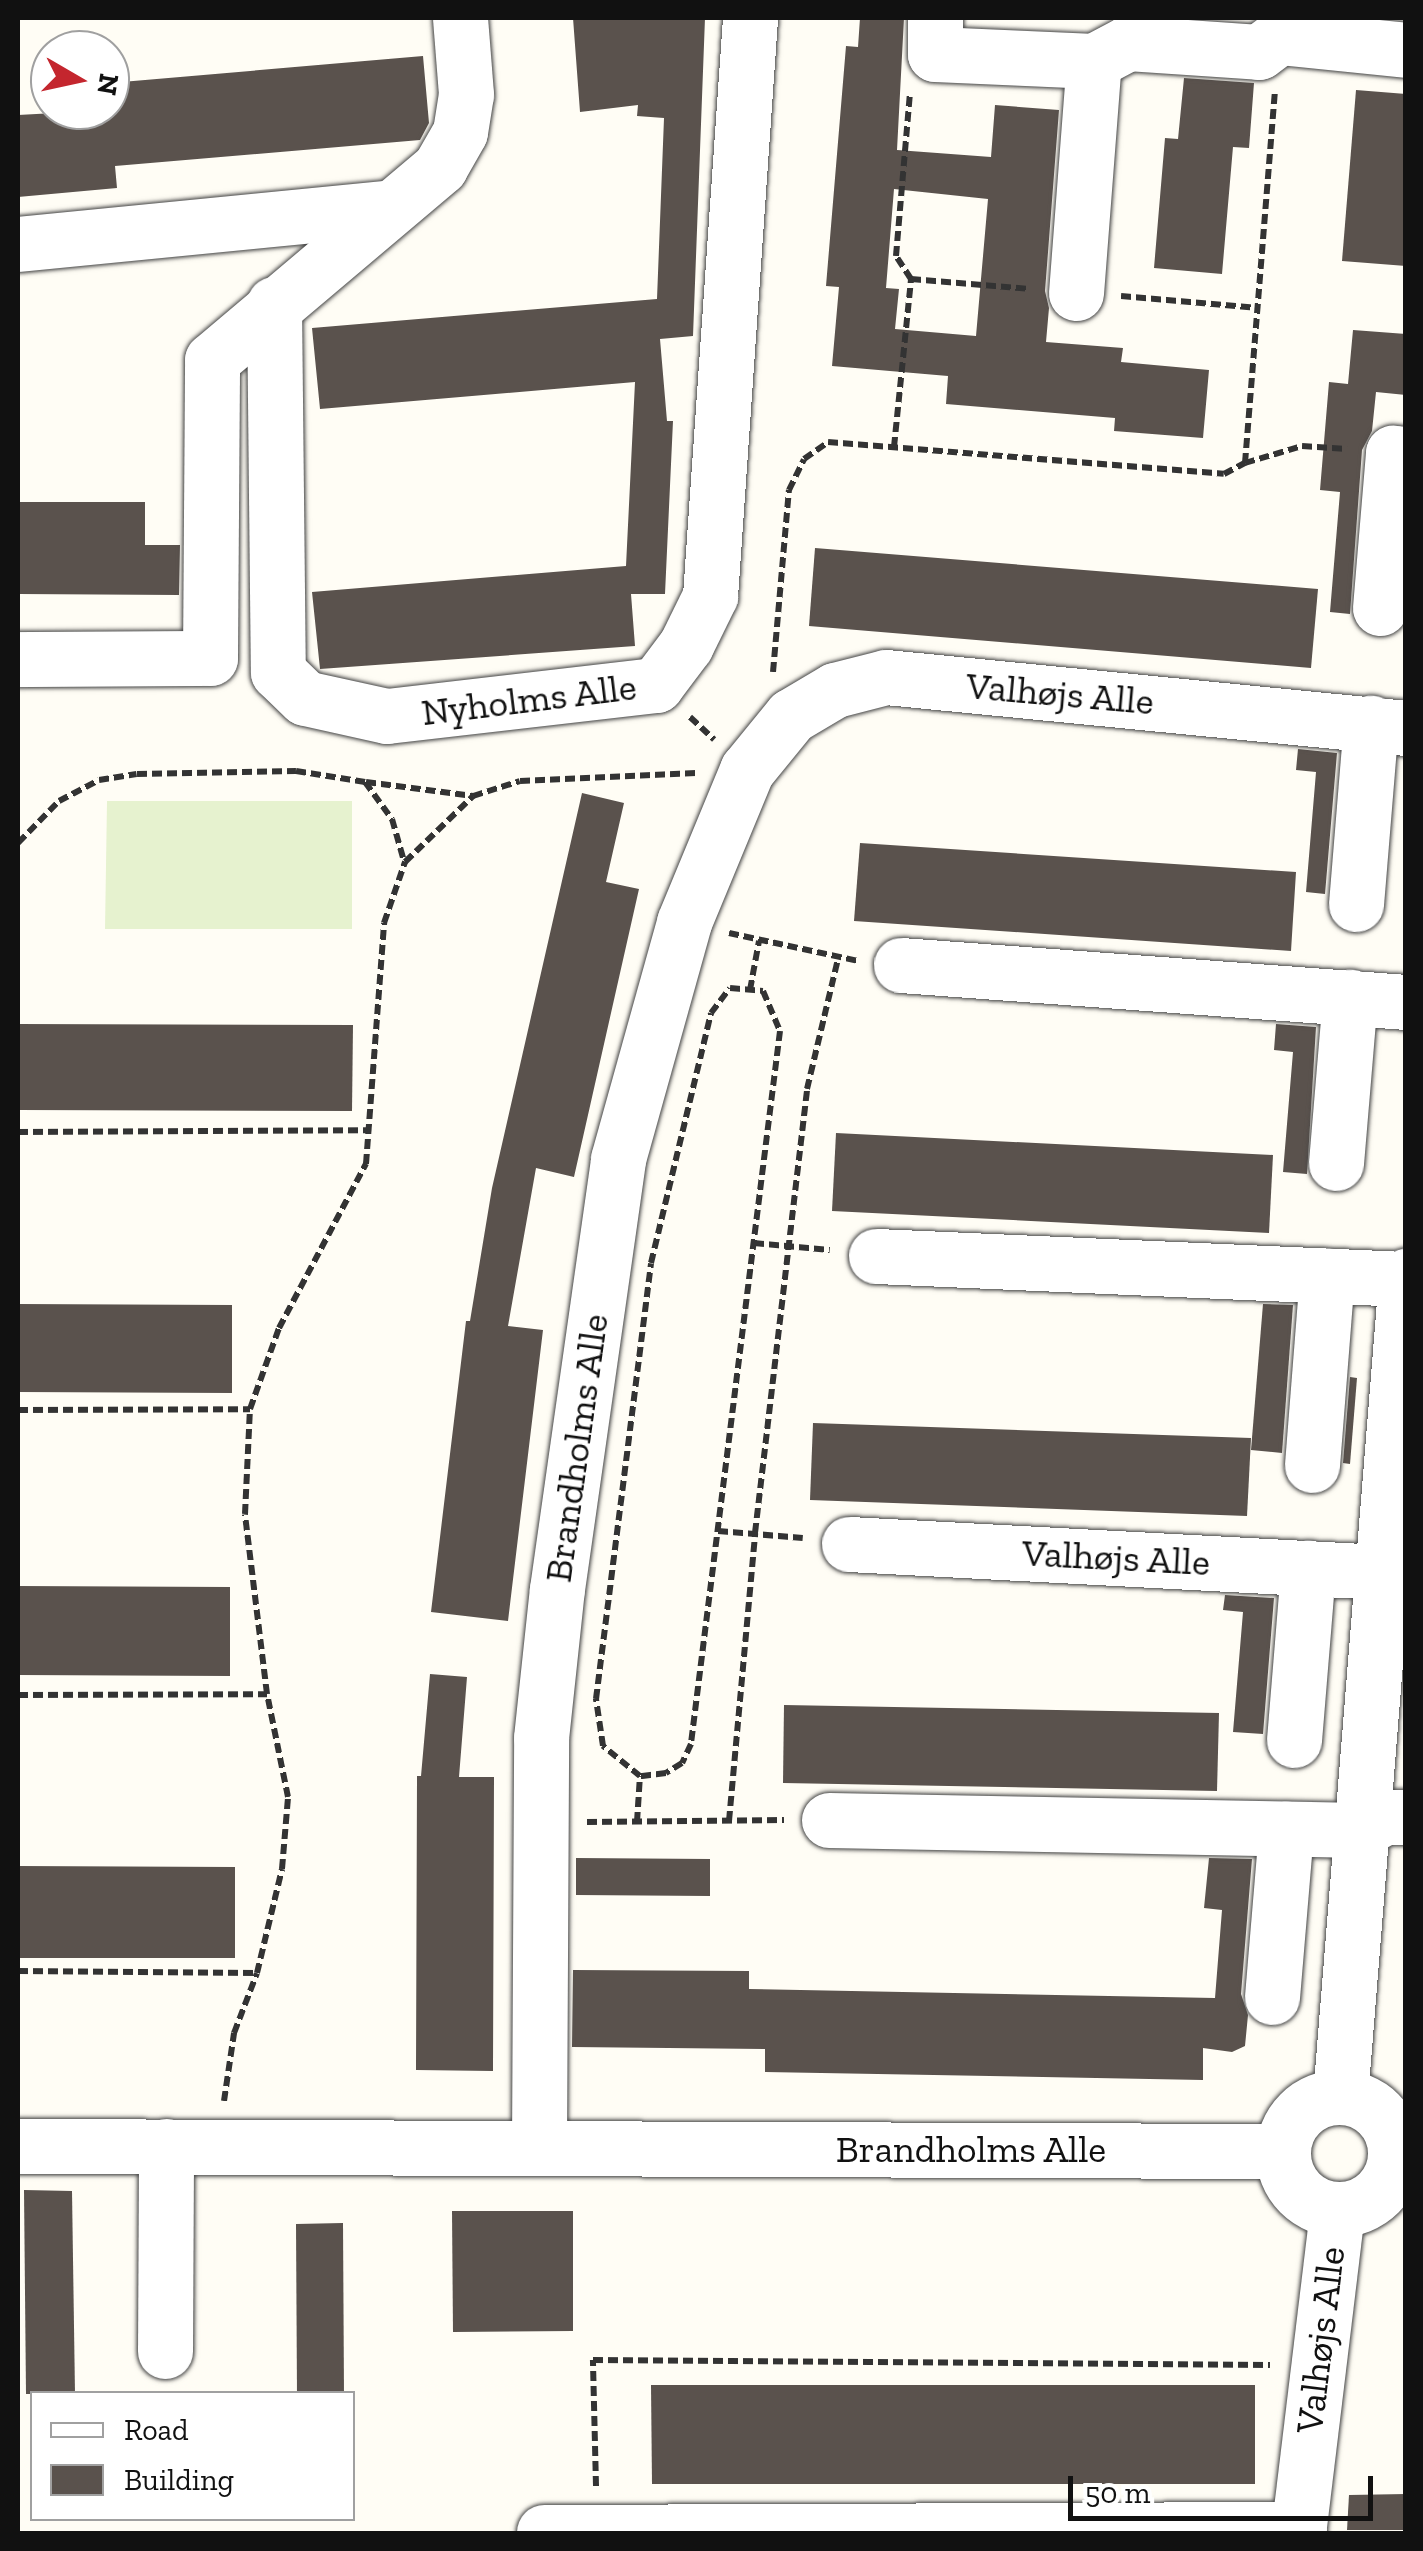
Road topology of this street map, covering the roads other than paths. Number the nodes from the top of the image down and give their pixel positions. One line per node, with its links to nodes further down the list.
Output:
1 (460, 18): 6 (street)
2 (750, 18): 9 (street, Nyholms Alle)
3 (935, 36): 5 (street)
4 (1406, 50): 5 (street)
5 (1094, 61): 8 (street)
6 (386, 208): 7 (street); 9 (street)
7 (18, 244)
8 (1076, 293)
9 (274, 304): 12 (street)
10 (1399, 454): 11 (street)
11 (1380, 608)
12 (18, 659)
13 (1388, 726): 14 (street, Valhøjs Alle); 15 (street)
14 (748, 770): 35 (street, Brandholms Alle)
15 (1356, 904)
16 (901, 965): 17 (street)
17 (1350, 997): 18 (street); 19 (street)
18 (1406, 1002)
19 (1336, 1163)
20 (876, 1256): 21 (street)
21 (1327, 1276): 22 (street); 23 (street)
22 (1405, 1277): 25 (street)
23 (1312, 1465)
24 (849, 1544): 26 (street, Valhøjs Alle)
25 (1391, 1548): 26 (street, Valhøjs Alle); 29 (street)
26 (1308, 1568): 27 (street)
27 (1294, 1740)
28 (829, 1820): 30 (street)
29 (1383, 1824): 30 (street); 32 (street)
30 (1286, 1829): 31 (street)
31 (1272, 1996)
32 (1340, 2096): 36 (street); 37 (street)
33 (18, 2146): 34 (street, Brandholms Alle)
34 (166, 2146): 35 (street, Brandholms Alle); 39 (street)
35 (539, 2148): 36 (street, Brandholms Alle)
36 (1282, 2151): 38 (street)
37 (1400, 2154): 38 (street)
38 (1337, 2210): 40 (street, Valhøjs Alle)
39 (166, 2352)
40 (1298, 2531): 42 (street, Valhøjs Alle)
41 (544, 2532): 42 (street, Valhøjs Alle)
42 (597, 2532)

